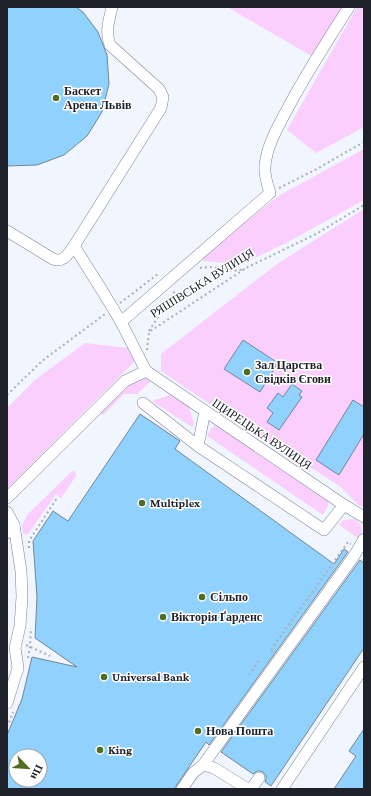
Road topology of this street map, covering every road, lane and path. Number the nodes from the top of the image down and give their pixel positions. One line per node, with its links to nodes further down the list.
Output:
1 (112, 7): 5 (street)
2 (349, 7): 9 (street)
3 (364, 205): 6 (path, РЯШІВСЬКА ВУЛИЦЯ)
4 (7, 231): 5 (street)
5 (74, 246): 9 (street)
6 (246, 268): 7 (path); 10 (path, РЯШІВСЬКА ВУЛИЦЯ)
7 (195, 269)
8 (176, 288): 10 (path)
9 (121, 322): 11 (street)
10 (149, 332): 11 (path, РЯШІВСЬКА ВУЛИЦЯ)
11 (146, 371): 13 (street, ЩИРЕЦЬКА ВУЛИЦЯ); 15 (street)
12 (142, 403): 14 (street)
13 (205, 411): 14 (street); 18 (street, ЩИРЕЦЬКА ВУЛИЦЯ)
14 (198, 446): 18 (street)
15 (7, 498)
16 (57, 498): 17 (path)
17 (54, 501)
18 (344, 505): 20 (street, ЩИРЕЦЬКА ВУЛИЦЯ)
19 (7, 512): 21 (street)
20 (364, 517)
21 (11, 529): 28 (street)
22 (364, 540): 29 (street)
23 (21, 642): 24 (path)
24 (50, 656)
25 (259, 660): 27 (path)
26 (364, 667): 34 (street)
27 (249, 675)
28 (7, 704)
29 (203, 765): 31 (street); 32 (street)
30 (259, 778): 33 (street)
31 (182, 789)
32 (248, 789)
33 (251, 789)
34 (282, 789)

